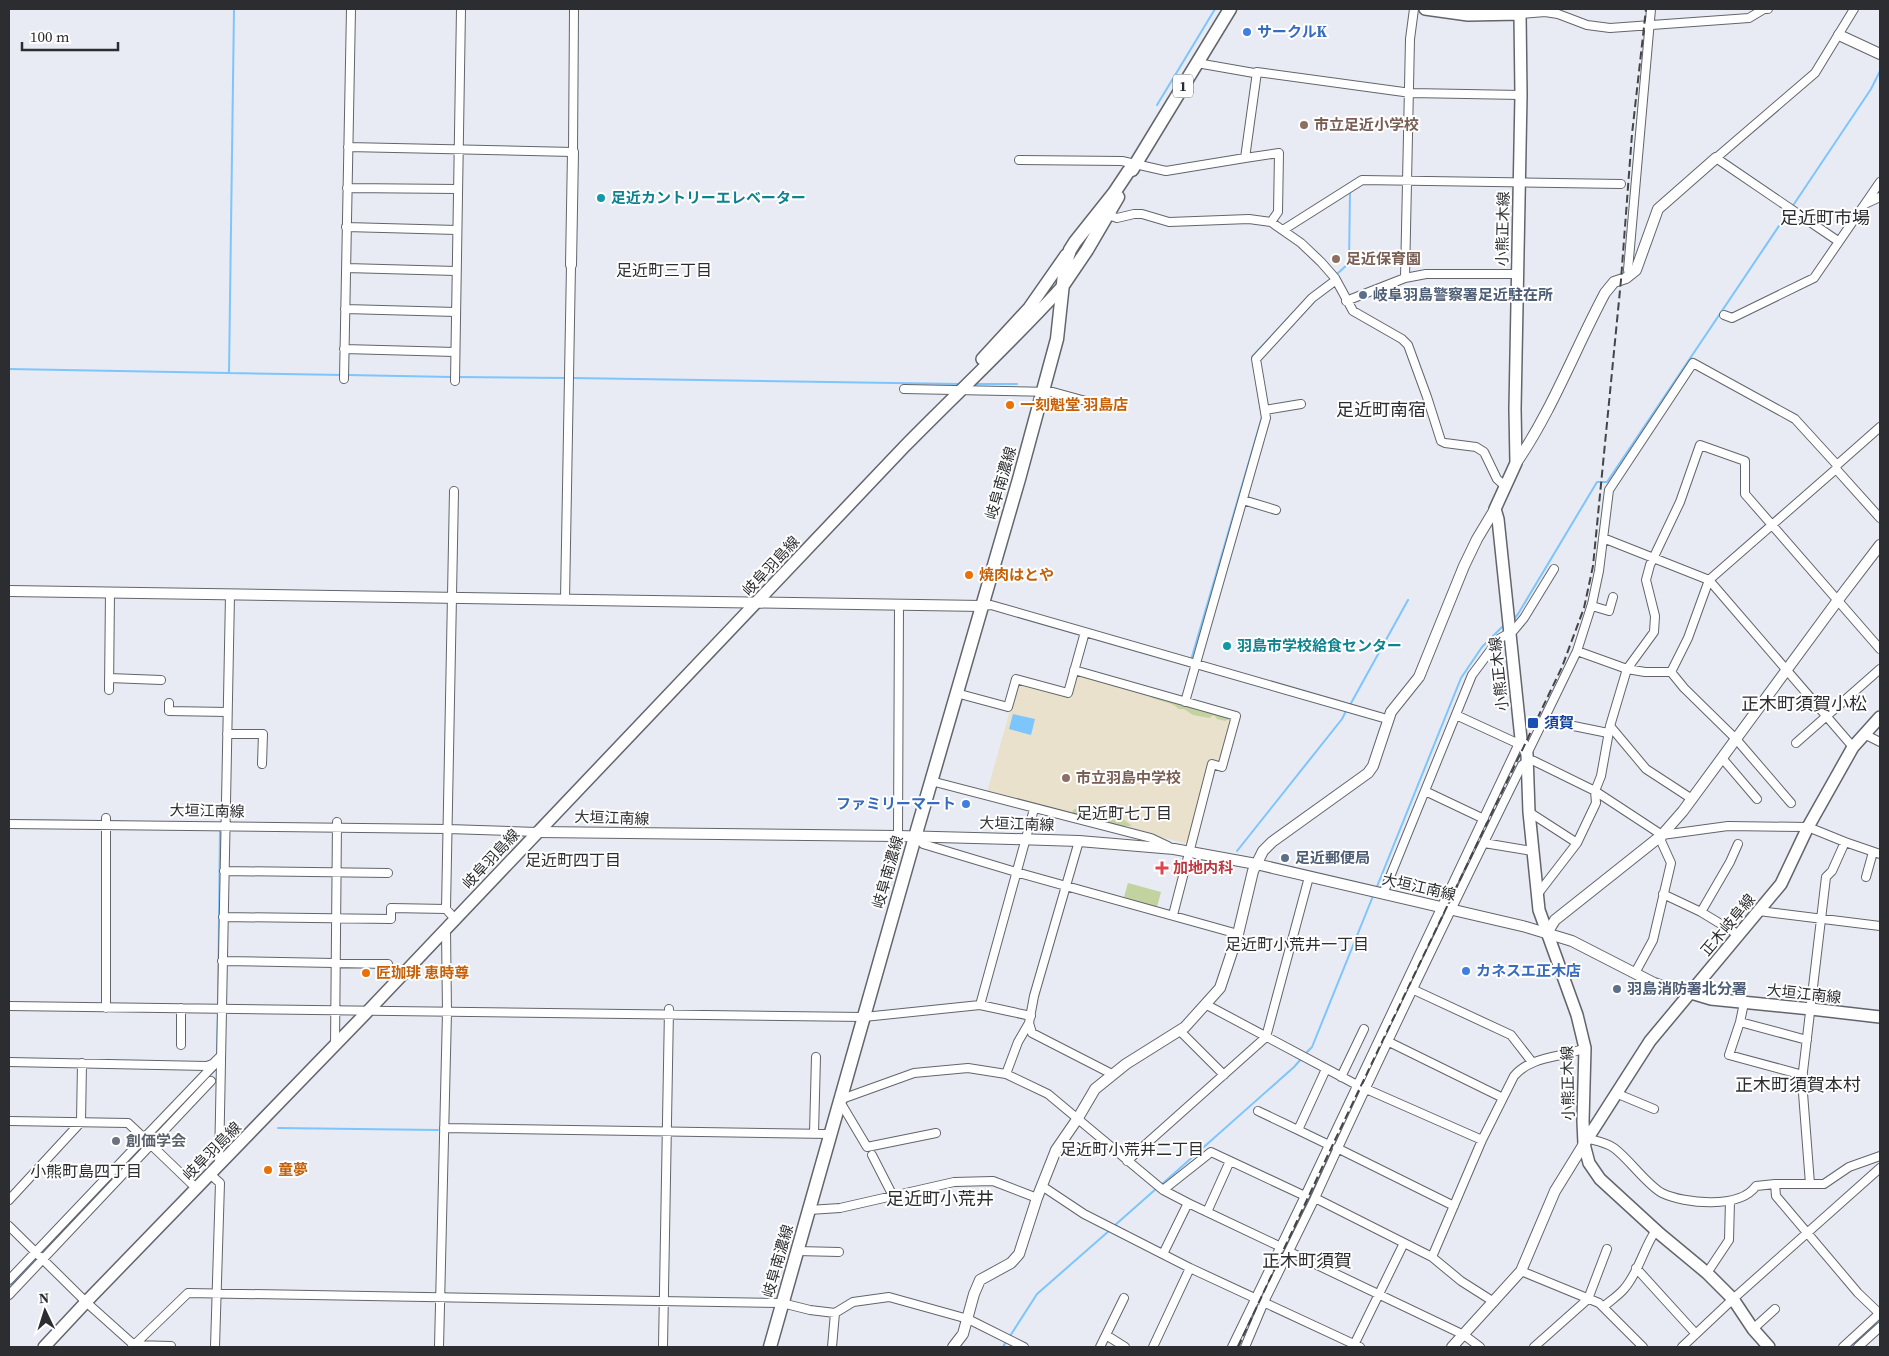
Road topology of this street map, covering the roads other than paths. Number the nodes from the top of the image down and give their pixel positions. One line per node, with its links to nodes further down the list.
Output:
1 (351, 9): 19 (street)
2 (461, 9): 20 (street)
3 (574, 9): 21 (street)
4 (1230, 9): 15 (main road, 岐阜南濃線 / 1)
5 (1414, 9): 17 (street)
6 (1424, 9): 10 (main road)
7 (1651, 9): 12 (street)
8 (1768, 9): 12 (street)
9 (1854, 9): 13 (street)
10 (1506, 12): 11 (main road)
11 (1520, 14): 12 (street); 18 (main road, 小熊正木線)
12 (1649, 25): 45 (street)
13 (1839, 35): 14 (street); 23 (street)
14 (1880, 54)
15 (1197, 63): 16 (street); 25 (main road, 岐阜南濃線 / 1)
16 (1257, 72): 17 (street); 22 (street)
17 (1408, 92): 18 (street); 26 (street)
18 (1521, 95): 27 (main road, 小熊正木線)
19 (348, 147): 20 (street); 30 (street)
20 (458, 150): 21 (street); 31 (street)
21 (573, 152): 41 (street)
22 (1245, 158): 25 (street); 35 (street)
23 (1716, 158): 39 (street); 45 (street)
24 (1019, 160): 25 (street)
25 (1135, 164): 34 (main road, 岐阜南濃線 / 1); 40 (main road, 岐阜南濃線 / 1)
26 (1406, 180): 27 (street); 38 (street); 46 (street)
27 (1519, 182): 29 (street); 44 (main road, 小熊正木線)
28 (1880, 182): 33 (street)
29 (1621, 184)
30 (347, 188): 31 (street); 36 (street)
31 (458, 189): 37 (street)
32 (1880, 196): 33 (street)
33 (1865, 204): 39 (street)
34 (1108, 216): 35 (street); 48 (main road, 岐阜南濃線 / 1)
35 (1271, 222): 38 (street)
36 (346, 227): 37 (street); 42 (street)
37 (457, 230): 43 (street)
38 (1283, 230): 47 (street)
39 (1838, 241): 52 (street)
40 (1070, 250): 48 (main road, 岐阜南濃線 / 1); 58 (main road, 岐阜羽島線)
41 (571, 265): 83 (street)
42 (346, 268): 43 (street); 50 (street)
43 (456, 271): 51 (street)
44 (1517, 274): 46 (street); 64 (main road, 小熊正木線)
45 (1630, 275): 64 (street)
46 (1404, 278): 49 (street)
47 (1336, 280): 49 (street); 62 (street)
48 (1061, 288): 58 (main road, 岐阜羽島線); 59 (main road, 岐阜南濃線 / 1)
49 (1346, 301): 66 (street)
50 (345, 308): 51 (street); 53 (street)
51 (456, 312): 54 (street)
52 (1724, 315)
53 (344, 349): 54 (street); 55 (street)
54 (455, 352): 56 (street)
55 (344, 379)
56 (455, 381)
57 (904, 389): 58 (street)
58 (959, 390): 59 (street); 85 (main road, 岐阜羽島線)
59 (1042, 392): 60 (street); 87 (main road, 岐阜南濃線 / 1)
60 (1093, 403)
61 (1301, 404): 62 (street)
62 (1265, 410): 68 (street)
63 (1880, 427): 65 (street)
64 (1516, 463): 66 (main road, 小熊正木線)
65 (1836, 467): 71 (street); 72 (street); 73 (street)
66 (1505, 486): 69 (main road, 小熊正木線)
67 (454, 491): 82 (street)
68 (1242, 500): 70 (street); 93 (street)
69 (1495, 509): 89 (main road, 小熊正木線); 109 (street)
70 (1276, 510)
71 (1880, 518)
72 (1772, 525): 75 (street); 77 (street); 84 (street)
73 (1603, 538): 75 (street); 88 (street)
74 (1880, 546): 84 (street)
75 (1652, 557): 77 (street); 94 (street)
76 (1554, 570): 89 (street)
77 (1709, 580): 97 (street); 98 (street)
78 (9, 591): 79 (street)
79 (110, 592): 80 (street); 99 (street)
80 (230, 594): 82 (street); 105 (street)
81 (1613, 597): 88 (street)
82 (453, 598): 83 (street); 135 (street)
83 (565, 600): 85 (street)
84 (1838, 600): 91 (street); 97 (street)
85 (757, 602): 86 (street); 137 (main road, 岐阜羽島線)
86 (899, 604): 87 (street); 139 (street)
87 (982, 606): 90 (street); 102 (main road, 岐阜南濃線 / 1)
88 (1592, 606): 92 (street)
89 (1509, 626): 106 (street); 115 (main road, 小熊正木線)
90 (1085, 632): 93 (street); 96 (street)
91 (1880, 649)
92 (1576, 651): 94 (street); 110 (street)
93 (1196, 664): 103 (street); 109 (street)
94 (1627, 669): 98 (street); 111 (street)
95 (1880, 669): 107 (street)
96 (1074, 670): 102 (street); 103 (street)
97 (1787, 671): 107 (street); 114 (street)
98 (1671, 672): 114 (street)
99 (109, 678): 100 (street); 101 (street)
100 (161, 680)
101 (109, 690)
102 (956, 693): 122 (main road, 岐阜南濃線 / 1)
103 (1185, 702): 149 (street)
104 (169, 703): 105 (street)
105 (227, 712): 112 (street)
106 (1456, 715): 115 (street); 123 (street)
107 (1826, 716): 117 (street); 118 (street)
108 (1880, 717): 113 (main road, 正木岐阜線)
109 (1387, 719): 151 (street)
110 (1544, 720): 111 (street); 119 (street)
111 (1609, 729): 124 (street); 125 (street)
112 (227, 734): 121 (street); 133 (street)
113 (1864, 734): 116 (street); 118 (main road, 正木岐阜線)
114 (1736, 739): 120 (street); 127 (street)
115 (1520, 742): 119 (main road, 小熊正木線); 130 (street)
116 (1880, 742)
117 (1796, 743)
118 (1853, 747): 136 (main road, 正木岐阜線)
119 (1528, 758): 124 (street); 129 (main road, 小熊正木線); 144 (street)
120 (1722, 758): 125 (street); 126 (street)
121 (262, 764)
122 (931, 781): 128 (street); 140 (main road, 岐阜南濃線 / 1)
123 (1425, 791): 130 (street); 159 (street)
124 (1595, 791): 138 (street); 145 (street)
125 (1692, 799): 138 (street)
126 (1757, 799)
127 (1791, 803)
128 (1034, 809): 141 (street); 147 (street)
129 (1529, 812): 145 (street); 148 (main road, 小熊正木線)
130 (1484, 818): 162 (street)
131 (106, 822): 132 (street, 大垣江南線); 133 (street, 大垣江南線); 186 (street)
132 (9, 824)
133 (225, 825): 134 (street, 大垣江南線); 152 (street)
134 (337, 826): 135 (street, 大垣江南線); 154 (street)
135 (448, 827): 137 (street, 大垣江南線); 163 (street)
136 (1808, 827): 138 (street); 143 (street); 164 (main road, 正木岐阜線)
137 (537, 832): 139 (street, 大垣江南線); 169 (main road, 岐阜羽島線)
138 (1662, 835): 160 (street); 173 (street)
139 (898, 836): 140 (street, 大垣江南線)
140 (916, 836): 141 (street, 大垣江南線); 153 (street); 194 (main road, 岐阜南濃線 / 1)
141 (1027, 839): 142 (street, 大垣江南線); 153 (street)
142 (1079, 841): 147 (street, 大垣江南線); 158 (street)
143 (1845, 842): 150 (street); 170 (street)
144 (1484, 843): 148 (street); 162 (street)
145 (1577, 843): 161 (street)
146 (1738, 844): 165 (street)
147 (1174, 850): 149 (street, 大垣江南線)
148 (1532, 851): 161 (main road, 小熊正木線)
149 (1190, 852): 151 (street, 大垣江南線); 166 (street)
150 (1876, 853): 157 (street)
151 (1256, 864): 156 (street, 大垣江南線); 174 (street)
152 (224, 871): 154 (street); 167 (street)
153 (1016, 872): 158 (street); 184 (street)
154 (337, 873): 155 (street); 168 (street)
155 (388, 873)
156 (1309, 877): 159 (street, 大垣江南線); 200 (street)
157 (1866, 877)
158 (1066, 886): 166 (street); 196 (street)
159 (1383, 894): 162 (street, 大垣江南線)
160 (1664, 894): 165 (street); 179 (street)
161 (1537, 896): 173 (main road, 小熊正木線)
162 (1447, 909): 173 (street, 大垣江南線); 180 (street); 218 (street)
163 (446, 910): 168 (street); 169 (street)
164 (1759, 911): 170 (street); 175 (main road, 正木岐阜線)
165 (1701, 912): 175 (street)
166 (1173, 915): 174 (street)
167 (223, 917): 168 (street); 176 (street)
168 (336, 918): 177 (street)
169 (456, 920): 172 (main road, 岐阜羽島線)
170 (1821, 920): 171 (street); 188 (street)
171 (1880, 926)
172 (446, 930): 190 (street); 192 (main road, 岐阜羽島線)
173 (1547, 933): 179 (street, 大垣江南線); 205 (main road, 小熊正木線)
174 (1238, 934): 183 (street)
175 (1740, 935): 181 (main road, 正木岐阜線)
176 (222, 961): 177 (street); 189 (street)
177 (336, 963): 178 (street); 191 (street)
178 (388, 964)
179 (1635, 973): 181 (street, 大垣江南線)
180 (1412, 989): 202 (street); 209 (street)
181 (1691, 993): 182 (main road, 大垣江南線); 219 (main road, 正木岐阜線)
182 (1744, 1003): 188 (main road, 大垣江南線); 197 (street)
183 (1205, 1004): 199 (street); 200 (street)
184 (980, 1005): 194 (street); 196 (street)
185 (9, 1006): 186 (street)
186 (106, 1008): 187 (street)
187 (181, 1008): 189 (street); 203 (street)
188 (1811, 1008): 195 (main road, 大垣江南線); 201 (street)
189 (222, 1009): 191 (street); 207 (street)
190 (446, 1010): 192 (street); 193 (street); 227 (street)
191 (335, 1011): 192 (street); 204 (street)
192 (368, 1011): 204 (main road, 岐阜羽島線)
193 (669, 1013): 194 (street); 229 (street)
194 (864, 1017): 221 (main road, 岐阜南濃線 / 1)
195 (1880, 1017)
196 (1030, 1019): 212 (street); 213 (street)
197 (1740, 1022): 201 (street); 214 (street)
198 (1364, 1029): 216 (street)
199 (1180, 1031): 213 (street); 215 (street)
200 (1266, 1037): 211 (street); 215 (street)
201 (1807, 1040): 214 (street)
202 (1387, 1041): 218 (street); 220 (street)
203 (181, 1045)
204 (335, 1046): 244 (main road, 岐阜羽島線)
205 (1585, 1048): 209 (street); 235 (main road, 小熊正木線)
206 (816, 1057): 230 (street)
207 (218, 1061): 210 (street); 233 (street); 244 (street)
208 (9, 1062): 210 (street)
209 (1532, 1062): 220 (street)
210 (82, 1063): 226 (street)
211 (1326, 1069): 216 (street); 228 (street)
212 (1006, 1074): 221 (street); 224 (street)
213 (1112, 1074): 224 (street)
214 (1803, 1074): 246 (street)
215 (1224, 1075): 241 (street)
216 (1341, 1077): 218 (street)
217 (211, 1081): 237 (street)
218 (1361, 1087): 234 (street); 236 (street); 238 (street)
219 (1618, 1094): 222 (street); 235 (main road, 正木岐阜線)
220 (1503, 1098): 234 (street)
221 (839, 1100): 231 (street); 232 (main road, 岐阜南濃線 / 1)
222 (1654, 1109)
223 (1258, 1111): 228 (street)
224 (1078, 1118): 241 (street); 247 (street)
225 (9, 1121): 226 (street)
226 (81, 1122): 233 (street); 254 (street)
227 (444, 1128): 229 (street); 281 (street)
228 (1298, 1130): 236 (street)
229 (668, 1132): 230 (street); 286 (street)
230 (814, 1133): 232 (street)
231 (936, 1133)
232 (830, 1134): 258 (main road, 岐阜南濃線 / 1)
233 (144, 1138): 237 (street); 267 (street)
234 (1482, 1140): 257 (street)
235 (1587, 1142): 255 (street); 261 (main road, 小熊正木線); 275 (street)
236 (1329, 1145): 251 (street)
237 (152, 1146): 248 (street); 272 (street)
238 (1337, 1148): 253 (street); 257 (street)
239 (872, 1155): 250 (street)
240 (1880, 1156): 246 (street)
241 (1127, 1161): 249 (street)
242 (1230, 1161): 249 (street); 251 (street); 259 (street)
243 (1880, 1168): 262 (street)
244 (215, 1170): 248 (main road, 岐阜羽島線); 278 (street)
245 (1775, 1184): 246 (street); 255 (street); 262 (street)
246 (1810, 1184)
247 (1042, 1186): 252 (street); 270 (street)
248 (196, 1188): 287 (main road, 岐阜羽島線)
249 (1163, 1190): 256 (street)
250 (893, 1196): 252 (street); 258 (street)
251 (1306, 1196): 264 (street)
252 (1037, 1198): 295 (street)
253 (1314, 1198): 263 (street); 288 (street)
254 (9, 1200)
255 (1730, 1201): 276 (street)
256 (1188, 1202): 259 (street); 270 (street)
257 (1454, 1206): 271 (street)
258 (809, 1210): 266 (main road, 岐阜南濃線 / 1)
259 (1207, 1212): 264 (street)
260 (9, 1226): 267 (street)
261 (1656, 1230): 274 (street); 276 (main road, 小熊正木線)
262 (1808, 1232): 285 (street); 294 (street)
263 (1404, 1243): 271 (street); 279 (street)
264 (1281, 1247): 283 (street)
265 (1607, 1249): 284 (street)
266 (797, 1251): 268 (street); 290 (main road, 岐阜南濃線 / 1)
267 (36, 1252): 272 (street); 277 (street)
268 (839, 1252)
269 (1292, 1253): 279 (street)
270 (1163, 1254): 273 (street)
271 (1432, 1257): 289 (street)
272 (43, 1260): 280 (street); 287 (street)
273 (1190, 1268): 283 (street); 314 (street)
274 (1636, 1268): 291 (street); 298 (street)
275 (1521, 1271): 284 (street); 289 (street)
276 (1707, 1273): 285 (main road, 小熊正木線)
277 (9, 1280)
278 (216, 1294): 281 (street); 301 (street); 305 (street)
279 (1378, 1294): 300 (street); 303 (street)
280 (9, 1295)
281 (440, 1298): 286 (street); 306 (street)
282 (1124, 1298): 299 (street)
283 (1256, 1298): 288 (street); 315 (street)
284 (1588, 1299): 291 (street); 319 (street)
285 (1733, 1299): 297 (main road, 小熊正木線); 298 (street)
286 (664, 1301): 290 (street); 307 (street)
287 (86, 1302): 301 (street); 304 (main road, 岐阜羽島線)
288 (1264, 1302): 303 (street); 316 (street)
289 (1494, 1302): 300 (street)
290 (782, 1303): 293 (street); 308 (main road, 岐阜南濃線 / 1)
291 (1603, 1307): 320 (street)
292 (1775, 1308): 297 (street)
293 (835, 1313): 295 (street); 309 (street)
294 (1880, 1313): 323 (street)
295 (968, 1319): 310 (street); 311 (street)
296 (1880, 1327): 324 (street)
297 (1753, 1329): 322 (main road, 小熊正木線)
298 (1696, 1334): 321 (street)
299 (1106, 1335): 312 (street); 313 (street)
300 (1464, 1335): 317 (street); 318 (street)
301 (133, 1346): 302 (street)
302 (171, 1346)
303 (1356, 1346)
304 (44, 1347)
305 (215, 1347)
306 (439, 1347)
307 (663, 1347)
308 (770, 1347)
309 (832, 1347)
310 (953, 1347)
311 (1024, 1347)
312 (1100, 1347)
313 (1126, 1347)
314 (1153, 1347)
315 (1232, 1347)
316 (1244, 1347)
317 (1452, 1347)
318 (1480, 1347)
319 (1534, 1347)
320 (1643, 1347)
321 (1682, 1347)
322 (1769, 1347)
323 (1843, 1347)
324 (1858, 1347)

